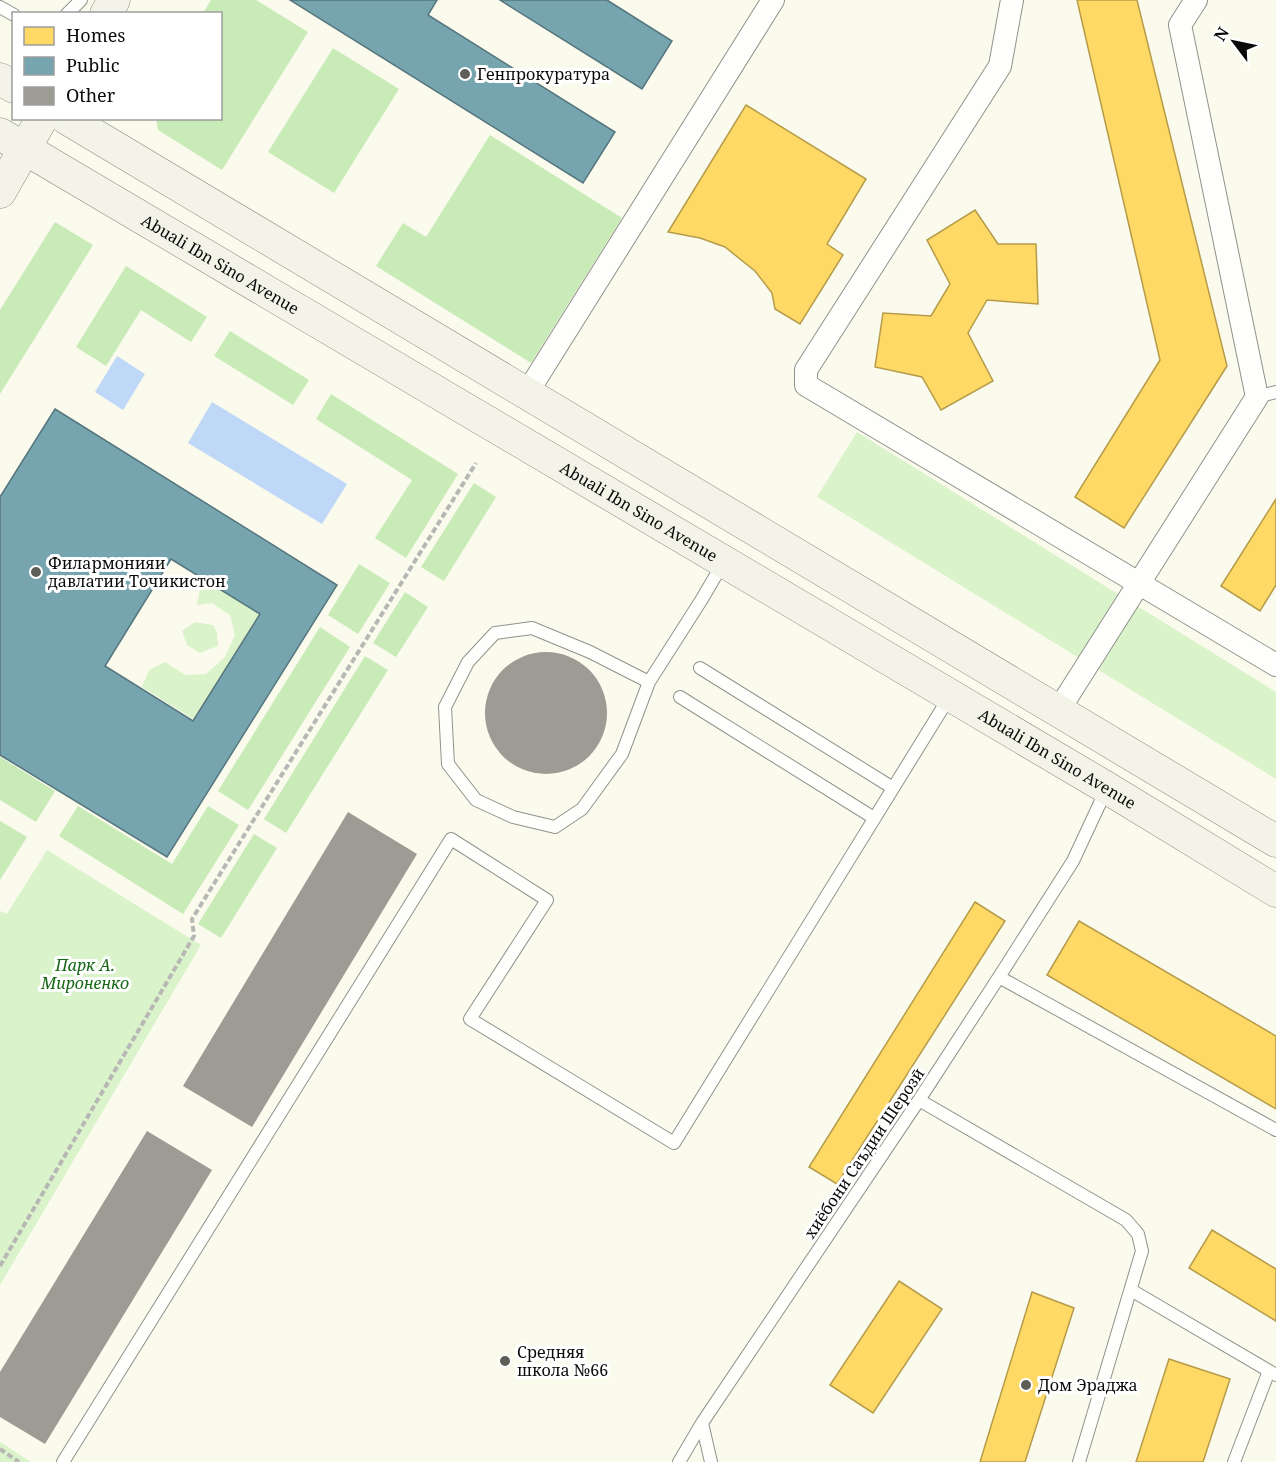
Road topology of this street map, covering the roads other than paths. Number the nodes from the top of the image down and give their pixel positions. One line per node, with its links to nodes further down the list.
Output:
1 (81, 0): 5 (lane)
2 (773, 0): 10 (street)
3 (1012, 0): 13 (street)
4 (1196, 0): 11 (street)
5 (69, 12)
6 (40, 120): 8 (main road)
7 (69, 120): 10 (main road)
8 (13, 142): 9 (main road); 12 (main road, Abuali Ibn Sino Avenue)
9 (0, 192)
10 (527, 393): 19 (main road)
11 (1267, 394): 13 (street)
12 (723, 562): 16 (lane); 17 (main road, Abuali Ibn Sino Avenue)
13 (1139, 584): 14 (street); 19 (street)
14 (1276, 665)
15 (700, 668): 20 (lane)
16 (649, 682): 16 (lane)
17 (950, 695): 20 (lane); 21 (main road, Abuali Ibn Sino Avenue)
18 (680, 697): 22 (lane)
19 (1059, 711): 23 (main road)
20 (893, 788): 22 (lane)
21 (1107, 788): 24 (main road, Abuali Ibn Sino Avenue); 25 (lane, хиёбони Саъдии Шерозӣ)
22 (874, 818): 31 (lane)
23 (1276, 842)
24 (1276, 891)
25 (999, 977): 26 (lane, хиёбони Саъдии Шерозӣ); 27 (lane)
26 (919, 1100): 28 (lane); 30 (lane, хиёбони Саъдии Шерозӣ)
27 (1276, 1130)
28 (1131, 1290): 29 (lane); 34 (lane)
29 (1272, 1373): 35 (lane)
30 (702, 1423): 32 (lane, хиёбони Саъдии Шерозӣ); 33 (lane)
31 (63, 1462)
32 (679, 1462)
33 (711, 1462)
34 (1079, 1462)
35 (1233, 1462)

